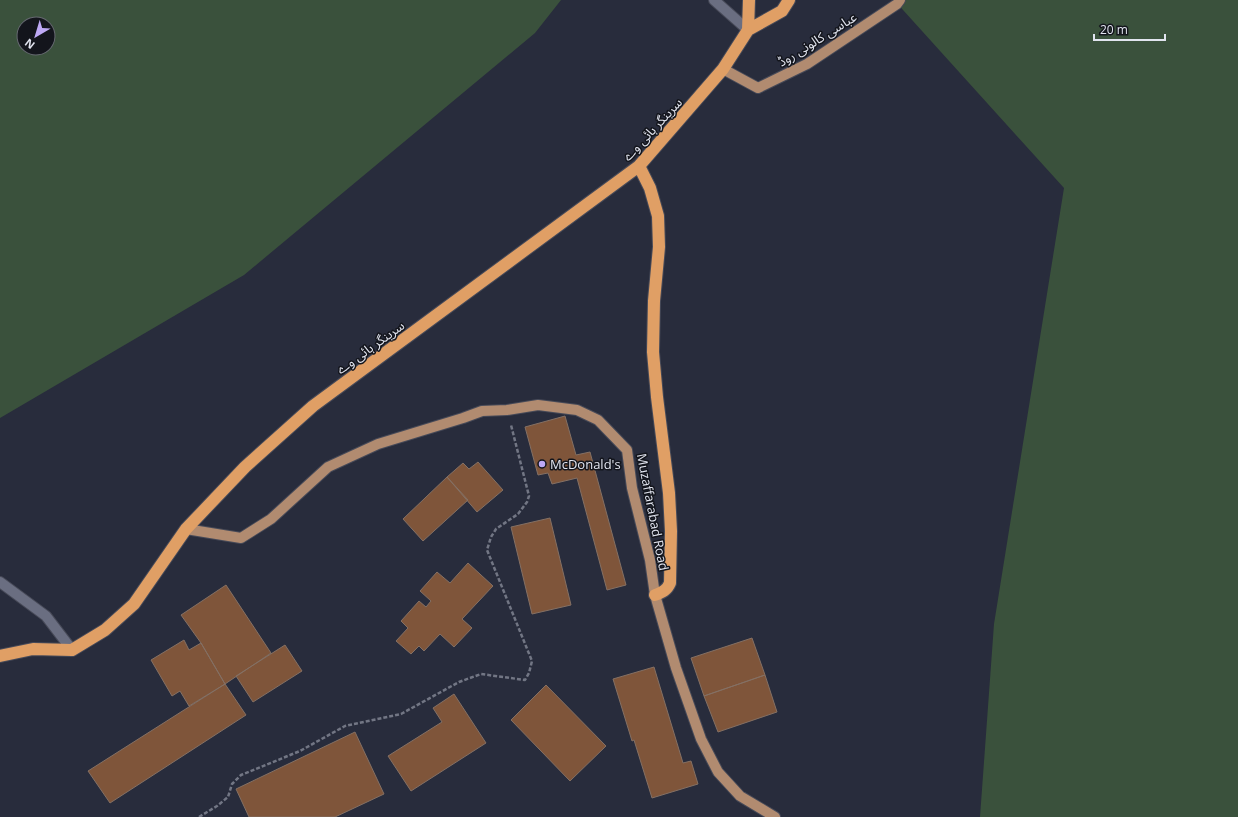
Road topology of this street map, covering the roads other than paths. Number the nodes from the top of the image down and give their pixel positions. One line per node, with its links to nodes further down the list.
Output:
1 (714, 0): 5 (street)
2 (749, 0): 5 (highway)
3 (789, 0): 5 (highway, سرینگر ہائی وے)
4 (900, 0): 6 (main road, عباسی کالونی روڈ)
5 (748, 30): 6 (highway, سرینگر ہائی وے)
6 (723, 70): 7 (highway, سرینگر ہائی وے)
7 (639, 166): 8 (highway, سرینگر ہائی وے); 10 (highway)
8 (186, 529): 10 (main road, Muzaffarabad Road); 11 (highway, سرینگر ہائی وے)
9 (0, 582): 11 (street)
10 (655, 595): 13 (main road, Muzaffarabad Road)
11 (72, 650): 12 (highway)
12 (0, 656)
13 (773, 817)

